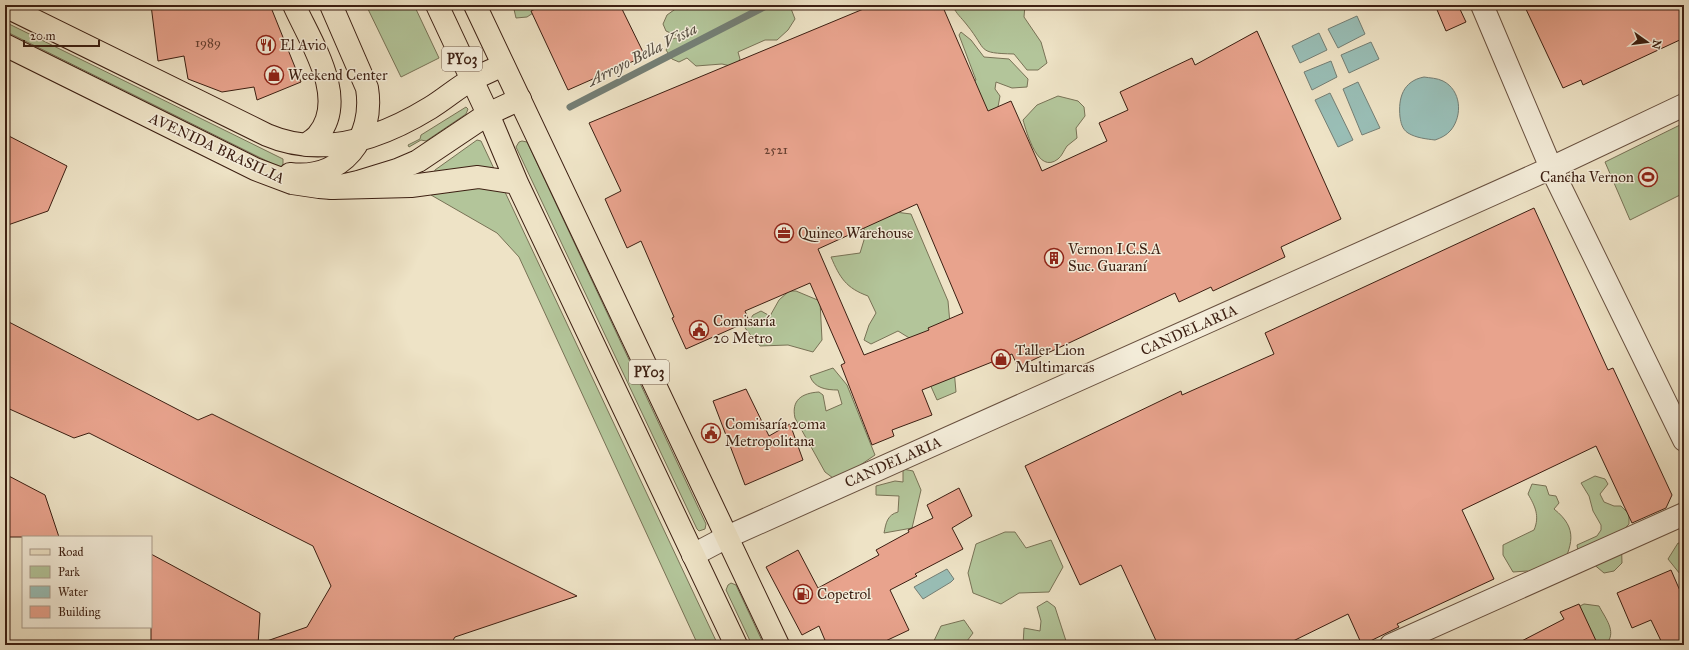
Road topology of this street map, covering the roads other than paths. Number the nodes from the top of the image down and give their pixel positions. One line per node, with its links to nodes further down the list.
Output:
1 (294, 5): 14 (main road)
2 (331, 5): 13 (main road)
3 (437, 5): 9 (main road, PY03)
4 (475, 5): 8 (main road, PY03)
5 (1482, 5): 15 (street)
6 (5, 6): 14 (main road)
7 (5, 45): 16 (main road, AVENIDA BRASILIA)
8 (503, 65): 9 (main road); 10 (main road, PY03)
9 (472, 80): 12 (main road, PY03); 13 (main road)
10 (520, 99): 12 (main road, AVENIDA BRASILIA); 21 (main road, PY03)
11 (1684, 105): 15 (street, CANDELARIA)
12 (488, 114): 17 (main road, PY03); 18 (main road, AVENIDA BRASILIA)
13 (359, 140): 14 (main road); 16 (main road)
14 (306, 145)
15 (1551, 168): 19 (street); 21 (street, CANDELARIA)
16 (255, 169): 18 (main road, AVENIDA BRASILIA)
17 (517, 183): 18 (main road); 22 (main road, PY03)
18 (332, 188)
19 (1684, 440)
20 (1684, 514): 25 (street)
21 (727, 537): 22 (street, CANDELARIA); 24 (main road, PY03)
22 (693, 555): 23 (main road, PY03)
23 (736, 645)
24 (778, 645)
25 (1391, 645)

